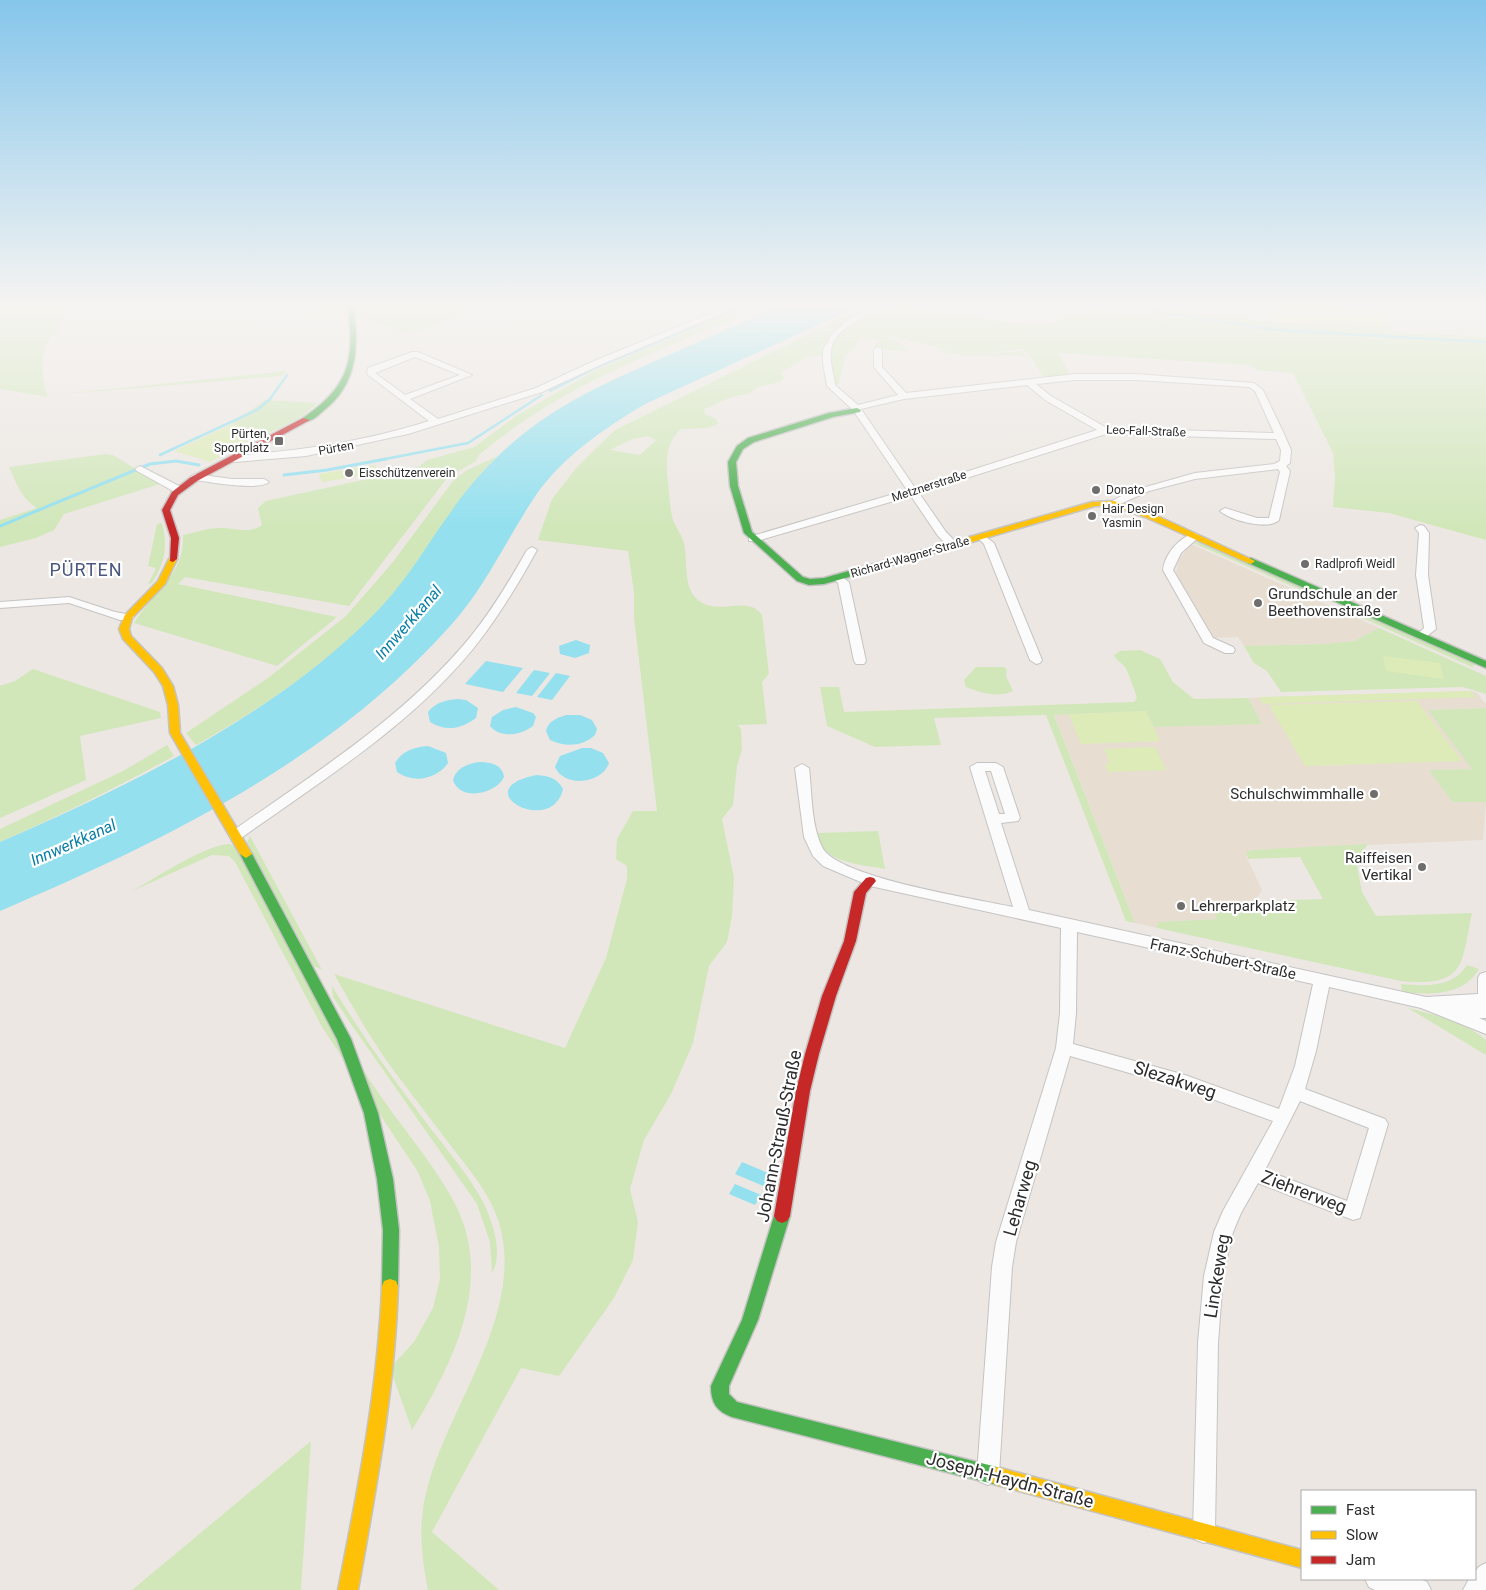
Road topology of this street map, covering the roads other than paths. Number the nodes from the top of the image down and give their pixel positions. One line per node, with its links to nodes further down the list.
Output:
1 (349, 376): 14 (street)
2 (374, 376): 9 (street)
3 (465, 376): 9 (street)
4 (571, 376): 11 (street, Pürten)
5 (830, 376): 10 (street)
6 (886, 376): 8 (street)
7 (1027, 381): 8 (street); 12 (street, Leo-Fall-Straße); 13 (street)
8 (904, 396): 10 (street)
9 (404, 398): 11 (street)
10 (857, 409): 20 (street); 26 (street)
11 (436, 422): 14 (street, Pürten)
12 (1105, 431): 13 (street, Leo-Fall-Straße); 20 (street, Metznerstraße)
13 (1280, 436): 15 (street)
14 (234, 459): 17 (street)
15 (1280, 466): 21 (street, Richard-Wagner-Straße); 22 (street)
16 (140, 469): 19 (street)
17 (195, 477): 18 (street); 19 (street)
18 (264, 482)
19 (177, 489): 31 (street)
20 (914, 490): 26 (street, Metznerstraße); 27 (street)
21 (1114, 503): 24 (street); 25 (street, Richard-Wagner-Straße)
22 (1225, 511)
23 (1420, 528): 32 (street)
24 (1195, 536): 32 (street); 33 (street)
25 (982, 537): 27 (street, Richard-Wagner-Straße); 34 (street, Richard-Wagner-Straße)
26 (753, 539): 29 (street, Richard-Wagner-Straße)
27 (953, 545): 29 (street, Richard-Wagner-Straße)
28 (532, 550): 39 (street)
29 (838, 577): 35 (street, Richard-Wagner-Straße)
30 (0, 605): 31 (street)
31 (128, 618): 39 (street)
32 (1422, 636): 36 (street)
33 (1229, 650)
34 (1036, 660)
35 (860, 661)
36 (1486, 665)
37 (802, 768): 40 (street, Franz-Schubert-Straße)
38 (993, 819): 41 (street)
39 (238, 829): 59 (street)
40 (870, 880): 41 (street, Franz-Schubert-Straße); 53 (street, Johann-Strauß-Straße)
41 (1023, 915): 42 (street, Franz-Schubert-Straße)
42 (1069, 925): 44 (street, Franz-Schubert-Straße); 49 (street, Leharweg)
43 (1486, 978): 46 (street)
44 (1322, 980): 45 (street, Franz-Schubert-Straße); 50 (street, Linckeweg)
45 (1424, 1002): 46 (street, Franz-Schubert-Straße); 47 (street, Franz-Schubert-Straße)
46 (1486, 1007): 47 (street, Franz-Schubert-Straße)
47 (1448, 1011): 48 (street, Franz-Schubert-Straße)
48 (1486, 1028)
49 (1064, 1048): 51 (street, Slezakweg); 54 (street, Leharweg)
50 (1295, 1092): 51 (street, Linckeweg); 52 (street, Ziehrerweg)
51 (1284, 1118): 52 (street, Linckeweg)
52 (1253, 1173): 55 (street, Linckeweg)
53 (720, 1398): 54 (street, Joseph-Haydn-Straße)
54 (988, 1474): 55 (street, Joseph-Haydn-Straße)
55 (1204, 1532): 56 (street, Joseph-Haydn-Straße)
56 (1301, 1559)
57 (1486, 1575): 61 (street)
58 (1381, 1580): 60 (street)
59 (348, 1590)
60 (1419, 1590)
61 (1475, 1590)

